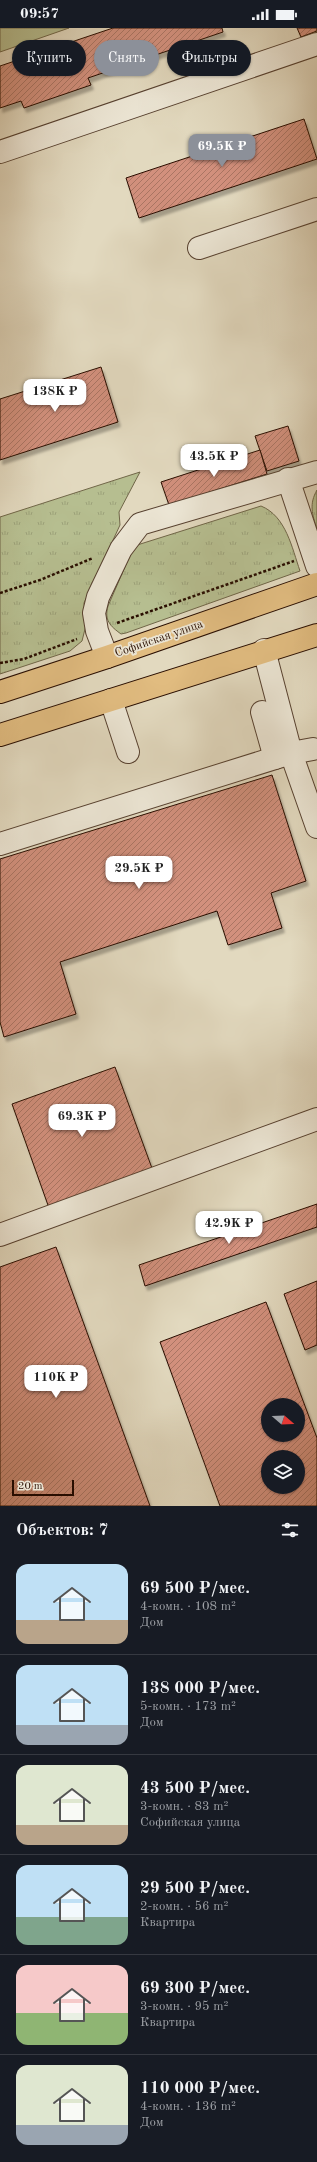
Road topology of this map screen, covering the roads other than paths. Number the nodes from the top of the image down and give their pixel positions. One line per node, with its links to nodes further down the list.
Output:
1 (317, 44): 2 (lane)
2 (0, 152)
3 (317, 209): 4 (lane)
4 (199, 248)
5 (317, 472): 6 (lane)
6 (288, 479): 7 (lane); 11 (lane)
7 (307, 563)
8 (317, 584): 11 (main road, Софийская улица)
9 (317, 635): 10 (main road)
10 (264, 650): 13 (main road); 18 (lane)
11 (107, 657): 12 (main road, Софийская улица)
12 (0, 692)
13 (111, 700): 15 (main road); 16 (lane)
14 (262, 712): 18 (lane)
15 (0, 735)
16 (128, 752)
17 (316, 752): 18 (lane)
18 (283, 755): 19 (lane); 20 (lane)
19 (317, 827)
20 (0, 844)
21 (317, 1119): 22 (lane)
22 (0, 1235)

